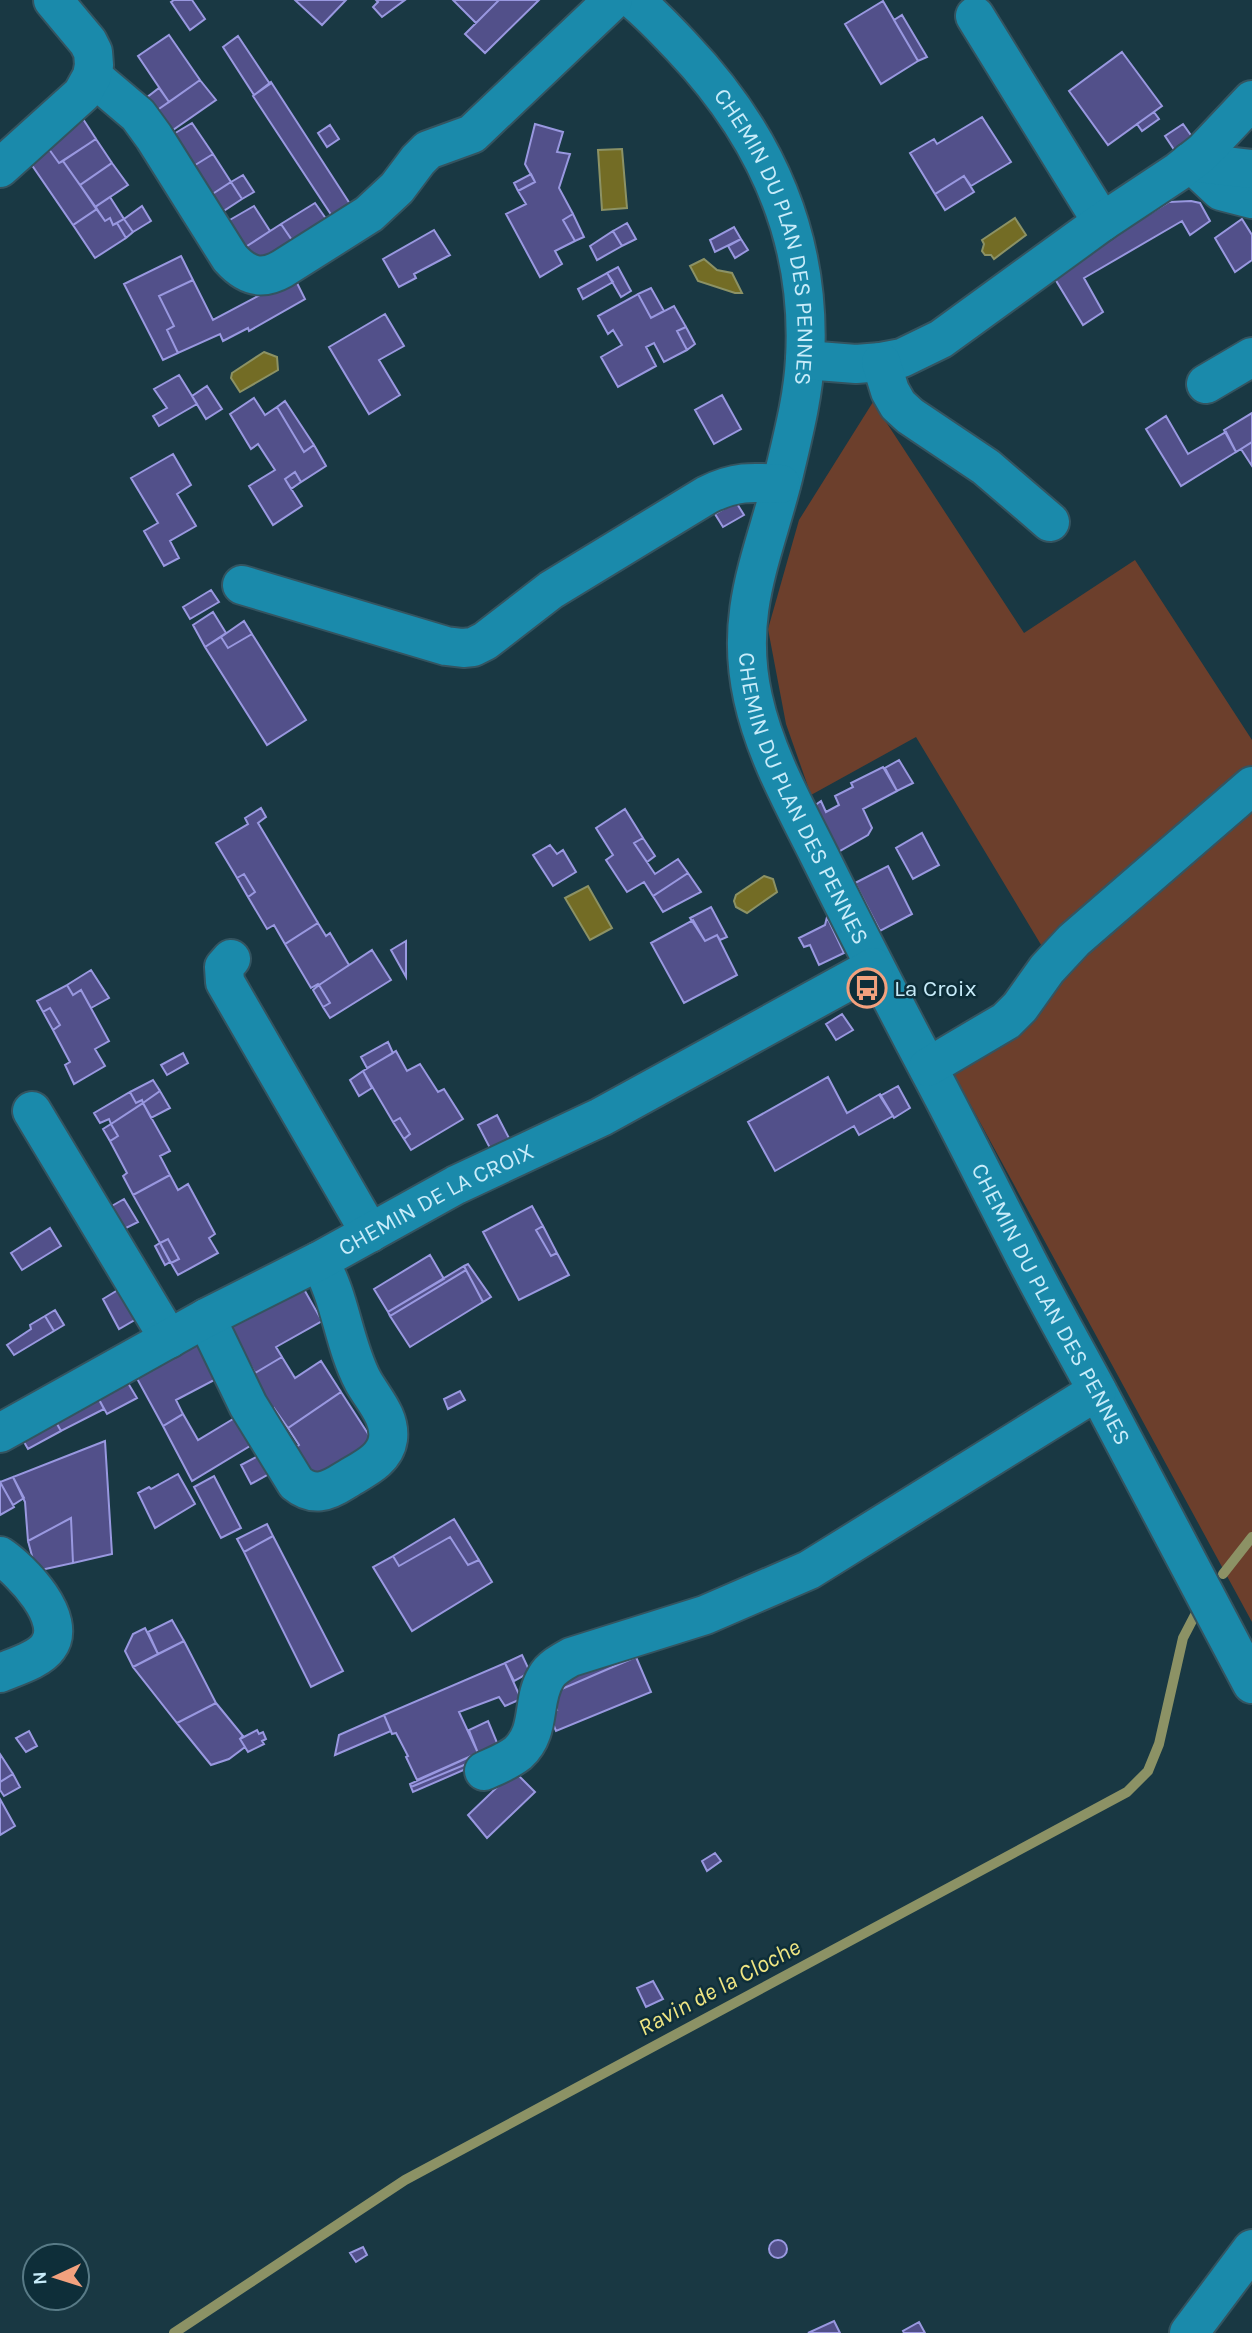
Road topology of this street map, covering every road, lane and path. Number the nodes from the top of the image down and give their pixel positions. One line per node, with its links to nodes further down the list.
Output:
1 (53, 0): 4 (street)
2 (637, 2): 4 (street); 12 (street, CHEMIN DU PLAN DES PENNES)
3 (975, 16): 10 (street)
4 (92, 76): 7 (street)
5 (1252, 100): 6 (street)
6 (1190, 162): 8 (street); 9 (street); 10 (street)
7 (0, 167)
8 (1252, 169)
9 (1252, 199)
10 (1102, 222): 13 (street)
11 (1252, 357): 14 (street)
12 (806, 360): 13 (street); 15 (street, CHEMIN DU PLAN DES PENNES)
13 (881, 362): 16 (street)
14 (1206, 384)
15 (781, 484): 17 (street); 20 (street, CHEMIN DU PLAN DES PENNES)
16 (1050, 522)
17 (242, 585)
18 (1252, 786): 21 (street)
19 (231, 960): 23 (street)
20 (874, 967): 21 (street, CHEMIN DU PLAN DES PENNES); 23 (street, CHEMIN DE LA CROIX)
21 (928, 1068): 27 (street, CHEMIN DU PLAN DES PENNES)
22 (32, 1111): 26 (street)
23 (370, 1233): 24 (street, CHEMIN DE LA CROIX)
24 (319, 1261): 25 (street, CHEMIN DE LA CROIX); 25 (street)
25 (206, 1318): 26 (street, CHEMIN DE LA CROIX)
26 (169, 1339): 28 (street, CHEMIN DE LA CROIX)
27 (1097, 1391): 31 (street, CHEMIN DU PLAN DES PENNES); 32 (street)
28 (0, 1433)
29 (0, 1556): 30 (street)
30 (0, 1674)
31 (1252, 1684)
32 (484, 1771)
33 (1252, 2249): 34 (street)
34 (1189, 2333)

